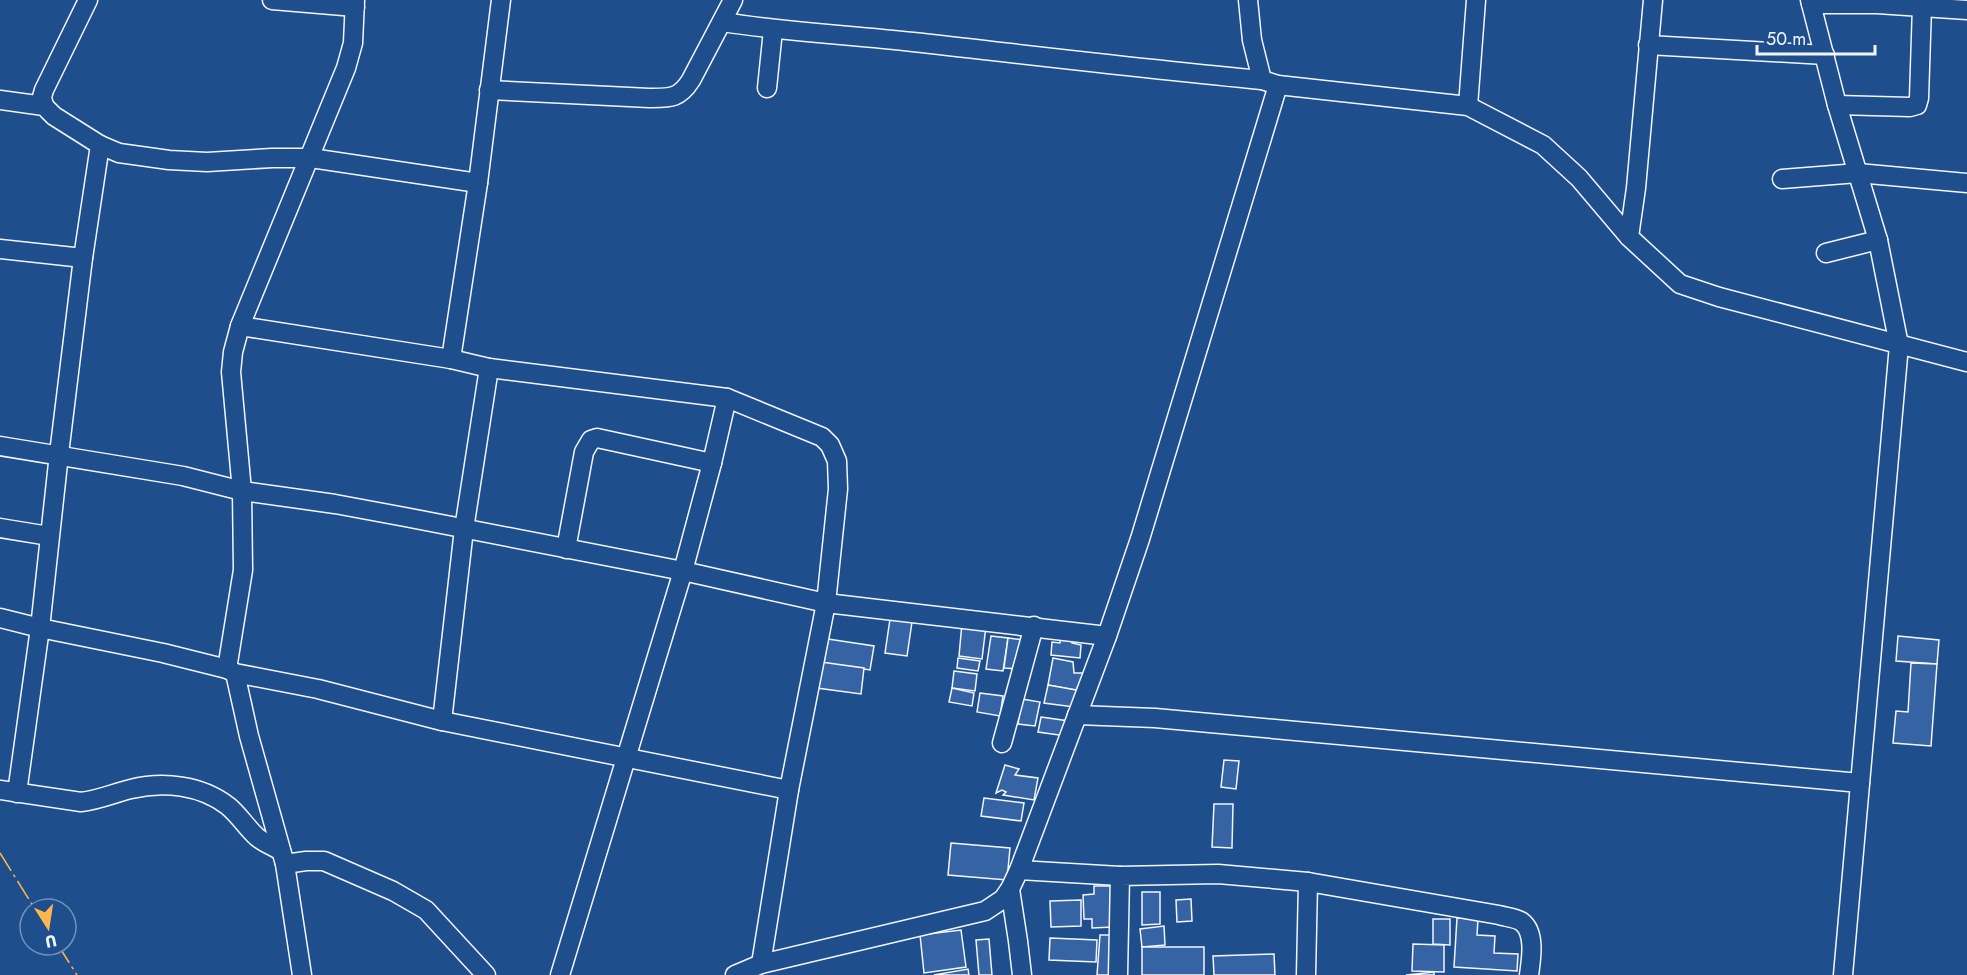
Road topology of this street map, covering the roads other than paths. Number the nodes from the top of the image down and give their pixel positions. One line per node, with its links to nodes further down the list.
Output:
1 (88, 0): 21 (street)
2 (272, 0): 9 (street)
3 (501, 0): 18 (street)
4 (733, 0): 12 (street)
5 (1248, 0): 16 (street)
6 (1476, 0): 22 (street)
7 (1653, 0): 14 (street)
8 (1811, 2): 10 (street); 15 (street)
9 (355, 3): 24 (street)
10 (1922, 6): 11 (street); 20 (street)
11 (1967, 10)
12 (723, 22): 13 (street); 18 (street)
13 (774, 30): 16 (street); 17 (street)
14 (1648, 45): 15 (street); 29 (street)
15 (1825, 55): 20 (street)
16 (1270, 82): 22 (street); 53 (street)
17 (767, 88)
18 (489, 90): 27 (street)
19 (0, 100): 21 (street)
20 (1837, 105): 25 (street)
21 (44, 106): 23 (street)
22 (1468, 106): 29 (street)
23 (100, 145): 24 (street); 33 (street)
24 (311, 158): 27 (street); 34 (street)
25 (1858, 173): 26 (street); 28 (street); 30 (street)
26 (1782, 179)
27 (478, 183): 36 (street)
28 (1967, 183)
29 (1629, 237): 35 (street)
30 (1878, 240): 32 (street); 35 (street)
31 (0, 249): 33 (street)
32 (1826, 253)
33 (83, 258): 41 (street)
34 (240, 326): 36 (street); 43 (street)
35 (1899, 345): 37 (street); 59 (street)
36 (452, 359): 38 (street)
37 (1967, 362)
38 (489, 368): 39 (street); 45 (street)
39 (727, 398): 42 (street); 49 (street)
40 (0, 446): 41 (street)
41 (59, 454): 43 (street); 46 (street)
42 (712, 463): 47 (street); 48 (street)
43 (242, 491): 45 (street); 54 (street)
44 (0, 528): 46 (street)
45 (464, 529): 47 (street); 56 (street)
46 (49, 536): 52 (street)
47 (566, 549): 48 (street)
48 (683, 571): 49 (street); 58 (street)
49 (826, 603): 51 (street); 60 (street)
50 (0, 618): 52 (street)
51 (1034, 626): 53 (street); 57 (street)
52 (40, 628): 54 (street); 61 (street)
53 (1107, 636): 55 (street)
54 (231, 671): 56 (street); 62 (street)
55 (1077, 715): 59 (street); 63 (street)
56 (442, 721): 58 (street)
57 (1002, 742)
58 (626, 758): 60 (street); 70 (street)
59 (1860, 783): 76 (street)
60 (789, 790): 67 (street)
61 (8, 791): 62 (street)
62 (283, 857): 68 (street); 69 (street)
63 (1019, 870): 64 (street); 66 (street)
64 (1120, 876): 65 (street); 73 (street)
65 (1308, 882): 74 (street); 75 (street)
66 (1010, 889): 67 (street); 72 (street)
67 (761, 964): 71 (street)
68 (302, 975)
69 (486, 975)
70 (560, 975)
71 (735, 975)
72 (1022, 975)
73 (1118, 975)
74 (1306, 975)
75 (1529, 975)
76 (1843, 975)

